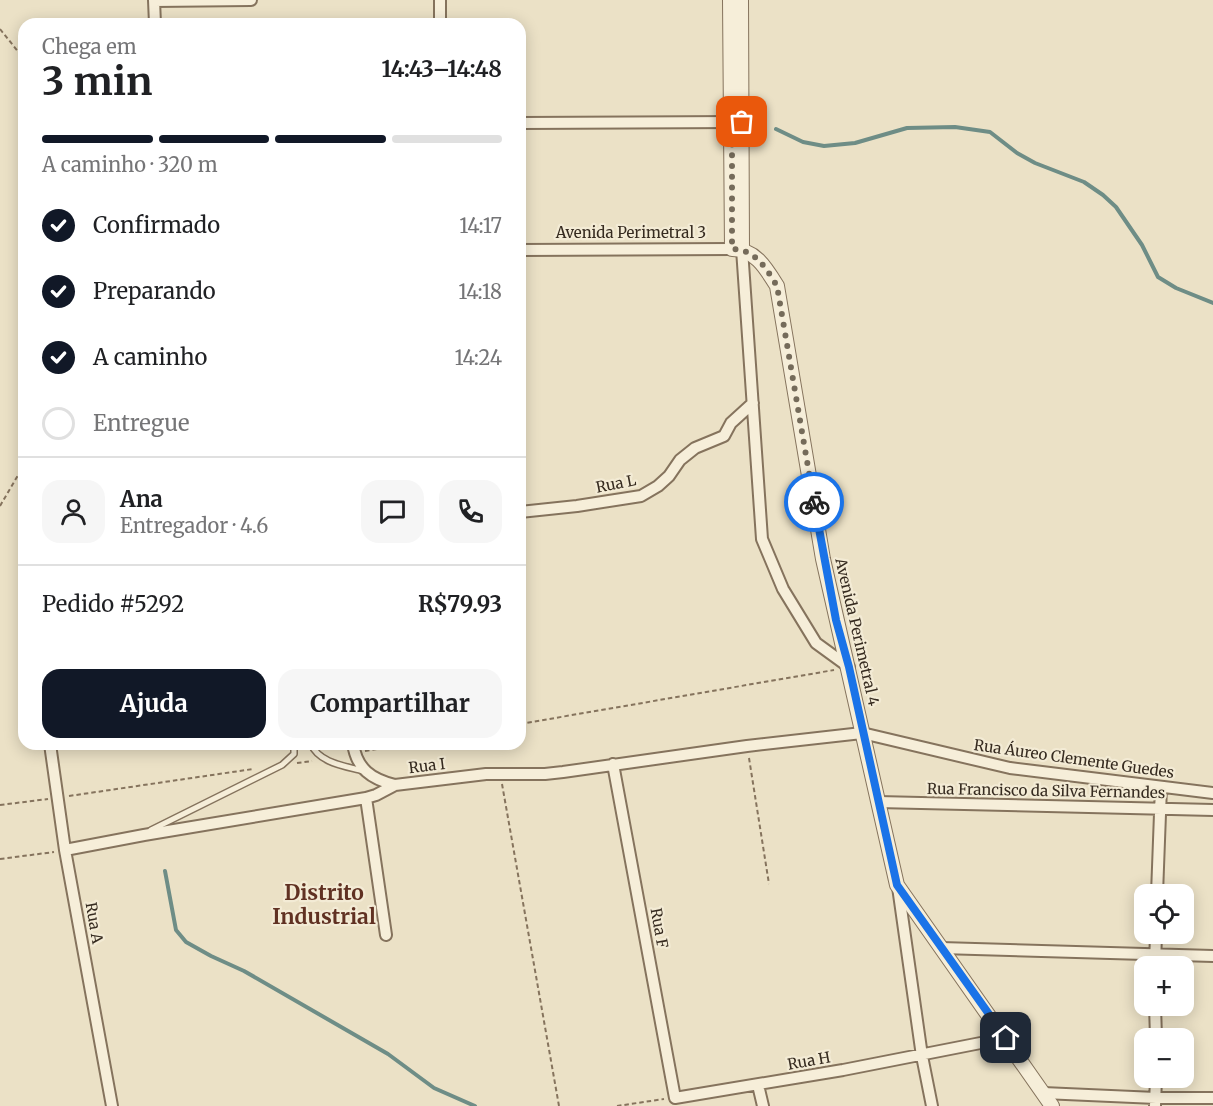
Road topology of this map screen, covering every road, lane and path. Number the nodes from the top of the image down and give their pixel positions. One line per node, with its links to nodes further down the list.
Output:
1 (250, 0): 5 (street)
2 (440, 0): 7 (street)
3 (730, 0): 10 (street)
4 (741, 0): 10 (street)
5 (154, 1): 6 (street)
6 (154, 18)
7 (440, 18)
8 (0, 29): 9 (path)
9 (18, 52)
10 (737, 122): 11 (street); 12 (street)
11 (526, 123)
12 (737, 249): 13 (street, Avenida Perimetral 3); 14 (street); 18 (street, Avenida Perimetral 4)
13 (526, 250)
14 (753, 403): 17 (street, Rua L); 18 (street)
15 (18, 475): 16 (path)
16 (0, 506)
17 (526, 511)
18 (849, 667): 19 (path); 20 (street, Avenida Perimetral 4)
19 (526, 723)
20 (862, 733): 21 (street, Rua I); 33 (street, Rua Áureo Clemente Guedes); 37 (street, Avenida Perimetral 4)
21 (747, 746): 27 (street, Rua I); 44 (path)
22 (51, 750): 35 (street, Rua A)
23 (294, 750): 28 (lane)
24 (315, 750): 26 (lane)
25 (355, 750): 30 (street)
26 (324, 759): 28 (path); 30 (lane)
27 (613, 764): 31 (street, Rua I); 56 (street, Rua F)
28 (282, 765): 41 (lane)
29 (258, 768): 35 (path)
30 (365, 772): 32 (street)
31 (501, 773): 32 (street, Rua I); 60 (path)
32 (395, 785): 36 (street, Rua I)
33 (1161, 787): 34 (street, Rua Áureo Clemente Guedes); 39 (street)
34 (1213, 793)
35 (57, 797): 38 (path); 42 (street, Rua A)
36 (366, 798): 41 (street, Rua I); 47 (street)
37 (878, 802): 39 (street, Rua Francisco da Silva Fernandes); 46 (street, Avenida Perimetral 4)
38 (0, 805)
39 (1161, 809): 40 (street, Rua Francisco da Silva Fernandes); 45 (street)
40 (1213, 810)
41 (144, 835): 42 (street, Rua I)
42 (65, 850): 43 (path); 59 (street, Rua A)
43 (0, 859)
44 (769, 884)
45 (1158, 884)
46 (897, 885): 49 (street); 53 (street, Avenida Perimetral 4)
47 (386, 935)
48 (1155, 944): 50 (street)
49 (941, 948): 50 (street); 52 (street)
50 (1155, 954): 51 (street)
51 (1213, 956)
52 (1006, 1038): 53 (street, Rua H); 55 (street)
53 (922, 1056): 54 (street, Rua H); 63 (street, Avenida Perimetral 4)
54 (758, 1085): 56 (street, Rua H); 62 (street)
55 (1043, 1093): 58 (street); 64 (street)
56 (675, 1098): 61 (path)
57 (1213, 1098): 58 (street)
58 (1156, 1102)
59 (112, 1106)
60 (559, 1106)
61 (617, 1106)
62 (763, 1106)
63 (932, 1106)
64 (1052, 1106)

